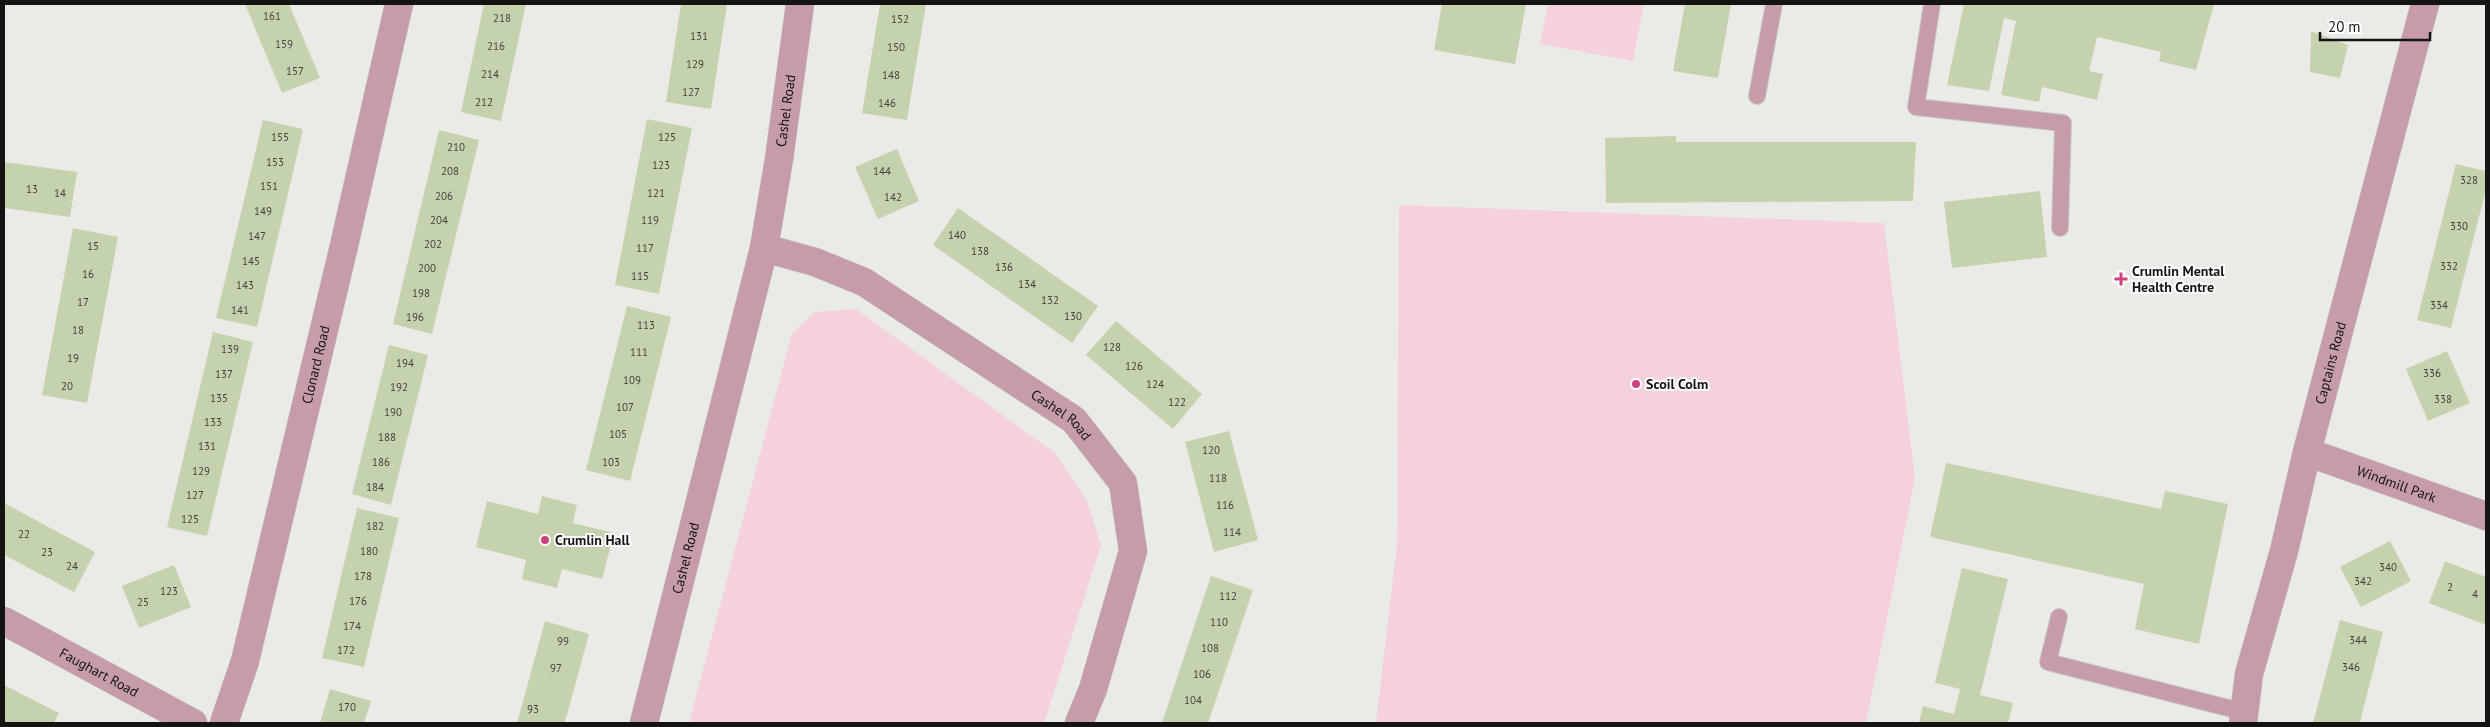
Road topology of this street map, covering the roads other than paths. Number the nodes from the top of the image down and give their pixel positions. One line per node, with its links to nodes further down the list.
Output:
1 (399, 4): 15 (street, Clonard Road)
2 (800, 4): 8 (street, Cashel Road)
3 (1774, 4): 6 (lane)
4 (1932, 4): 7 (lane)
5 (2425, 4): 9 (street, Captains Road)
6 (1757, 96)
7 (2060, 228)
8 (764, 248): 16 (street, Cashel Road); 17 (street, Cashel Road)
9 (2307, 452): 10 (street, Windmill Park); 13 (street, Captains Road)
10 (2486, 516)
11 (2058, 617): 13 (lane)
12 (4, 621): 14 (street, Faughart Road)
13 (2243, 718)
14 (193, 723)
15 (224, 723)
16 (644, 723)
17 (1079, 723)

